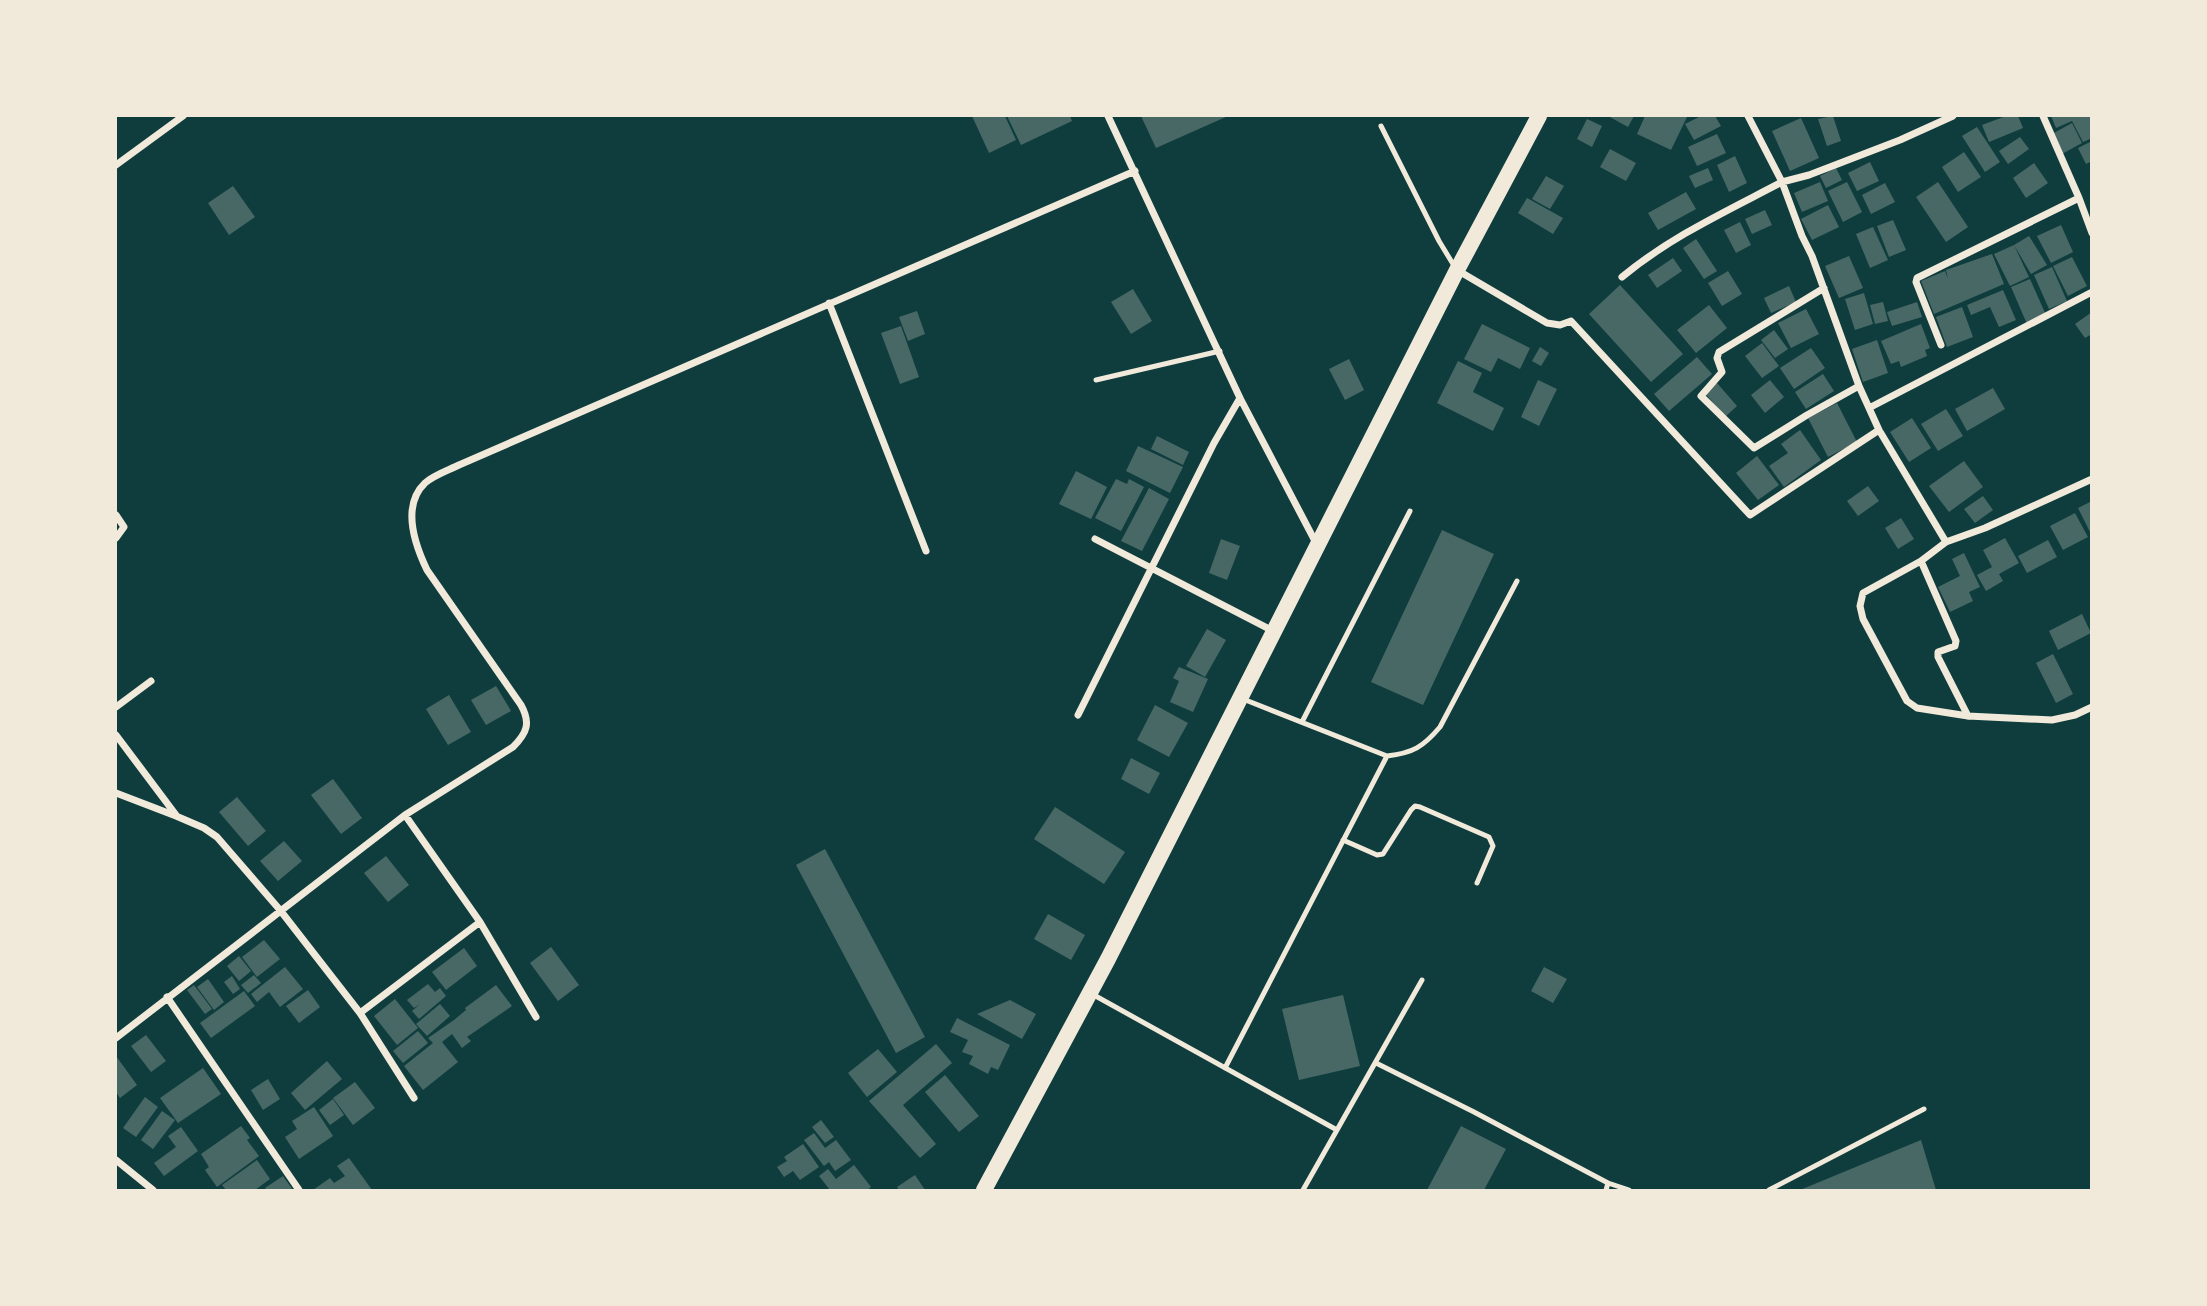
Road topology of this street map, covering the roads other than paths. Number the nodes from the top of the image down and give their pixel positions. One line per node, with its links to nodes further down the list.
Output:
1 (183, 116): 8 (street)
2 (1108, 116): 9 (street)
3 (1539, 116): 13 (main road)
4 (1748, 116): 10 (street)
5 (1953, 116): 10 (street)
6 (2043, 116): 11 (street)
7 (1381, 126): 13 (lane)
8 (116, 165)
9 (1135, 171): 17 (street); 19 (street)
10 (1782, 183): 14 (street); 15 (street)
11 (2079, 198): 12 (street); 18 (street)
12 (2091, 233)
13 (1457, 270): 24 (street); 31 (main road)
14 (1622, 276)
15 (1824, 288): 21 (street); 21 (street)
16 (2091, 292): 23 (street)
17 (829, 303): 32 (street); 47 (street)
18 (1941, 345)
19 (1220, 351): 20 (lane); 22 (street)
20 (1096, 380)
21 (1859, 386): 23 (street)
22 (1240, 398): 31 (street); 34 (street)
23 (1869, 408): 24 (street)
24 (1879, 430): 30 (street)
25 (2091, 480): 30 (street)
26 (1410, 511): 43 (lane)
27 (116, 515): 28 (street)
28 (116, 538)
29 (1095, 539): 34 (street)
30 (1946, 542): 33 (street)
31 (1317, 544): 36 (main road)
32 (926, 551)
33 (1921, 561): 42 (street); 42 (street)
34 (1151, 568): 36 (street); 41 (street)
35 (1517, 581): 45 (lane)
36 (1273, 631): 38 (main road)
37 (151, 681): 39 (street)
38 (1240, 698): 43 (lane); 54 (main road)
39 (116, 707)
40 (2091, 707): 42 (street)
41 (1078, 716)
42 (1968, 716)
43 (1302, 722): 45 (lane)
44 (116, 735): 48 (street)
45 (1387, 755): 49 (lane)
46 (116, 793): 48 (street)
47 (405, 815): 51 (street); 52 (street)
48 (176, 816): 51 (street)
49 (1343, 840): 50 (lane); 60 (lane)
50 (1477, 883)
51 (280, 910): 55 (street); 56 (street)
52 (480, 922): 56 (street); 57 (street)
53 (1422, 980): 59 (lane)
54 (1090, 993): 60 (lane); 68 (main road)
55 (167, 997): 58 (street); 67 (street)
56 (360, 1013): 61 (street)
57 (536, 1017)
58 (116, 1038)
59 (1376, 1063): 63 (lane); 65 (lane)
60 (1225, 1068): 63 (lane)
61 (414, 1098)
62 (1924, 1109): 72 (lane)
63 (1337, 1130): 69 (lane)
64 (116, 1160): 66 (street)
65 (1608, 1183): 70 (lane); 71 (lane)
66 (153, 1191)
67 (299, 1191)
68 (984, 1191)
69 (1303, 1191)
70 (1606, 1191)
71 (1629, 1191)
72 (1769, 1191)

